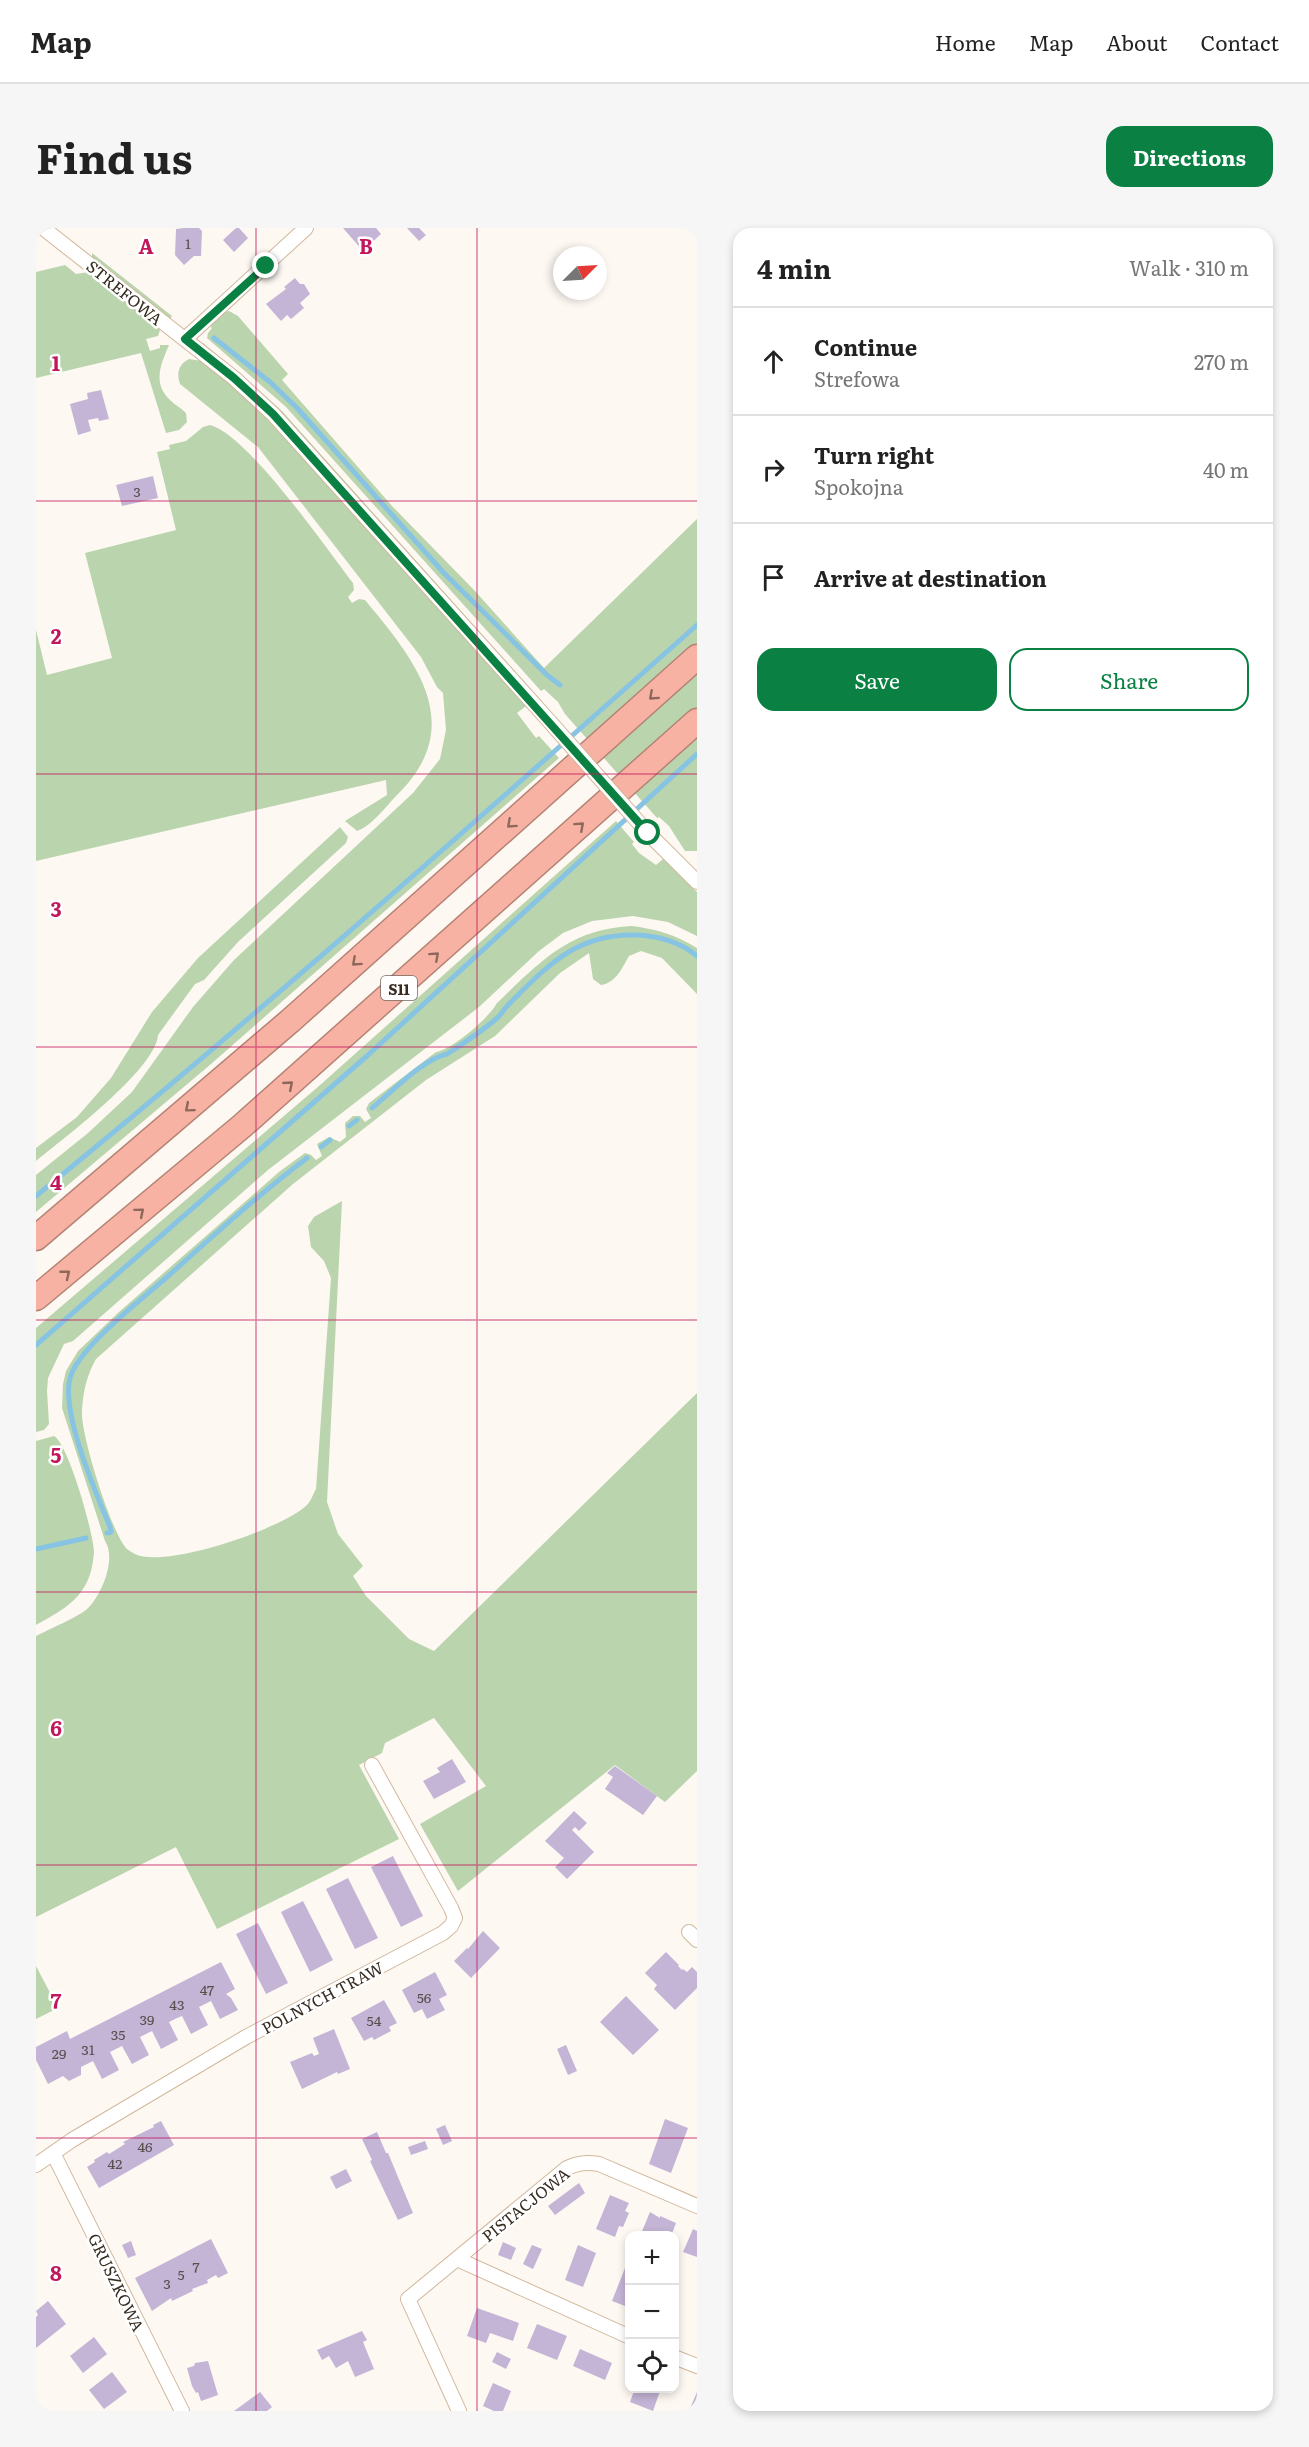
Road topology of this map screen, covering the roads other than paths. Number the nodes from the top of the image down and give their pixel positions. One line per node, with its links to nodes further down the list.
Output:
1 (43, 228): 3 (street, STREFOWA)
2 (306, 228): 3 (street)
3 (185, 339): 6 (street, STREFOWA, bridge)
4 (697, 657): 7 (highway, one-way to 7)
5 (697, 721): 8 (highway, S11, one-way to 5)
6 (697, 882)
7 (36, 1238)
8 (36, 1298)
9 (372, 1765): 10 (street, POLNYCH TRAW)
10 (53, 2153): 11 (street, POLNYCH TRAW); 17 (street, GRUSZKOWA)
11 (36, 2165)
12 (697, 2206): 13 (street, PISTACJOWA)
13 (457, 2259): 14 (street); 18 (street, PISTACJOWA)
14 (625, 2335)
15 (679, 2358): 16 (street)
16 (697, 2366)
17 (182, 2411)
18 (459, 2411)

